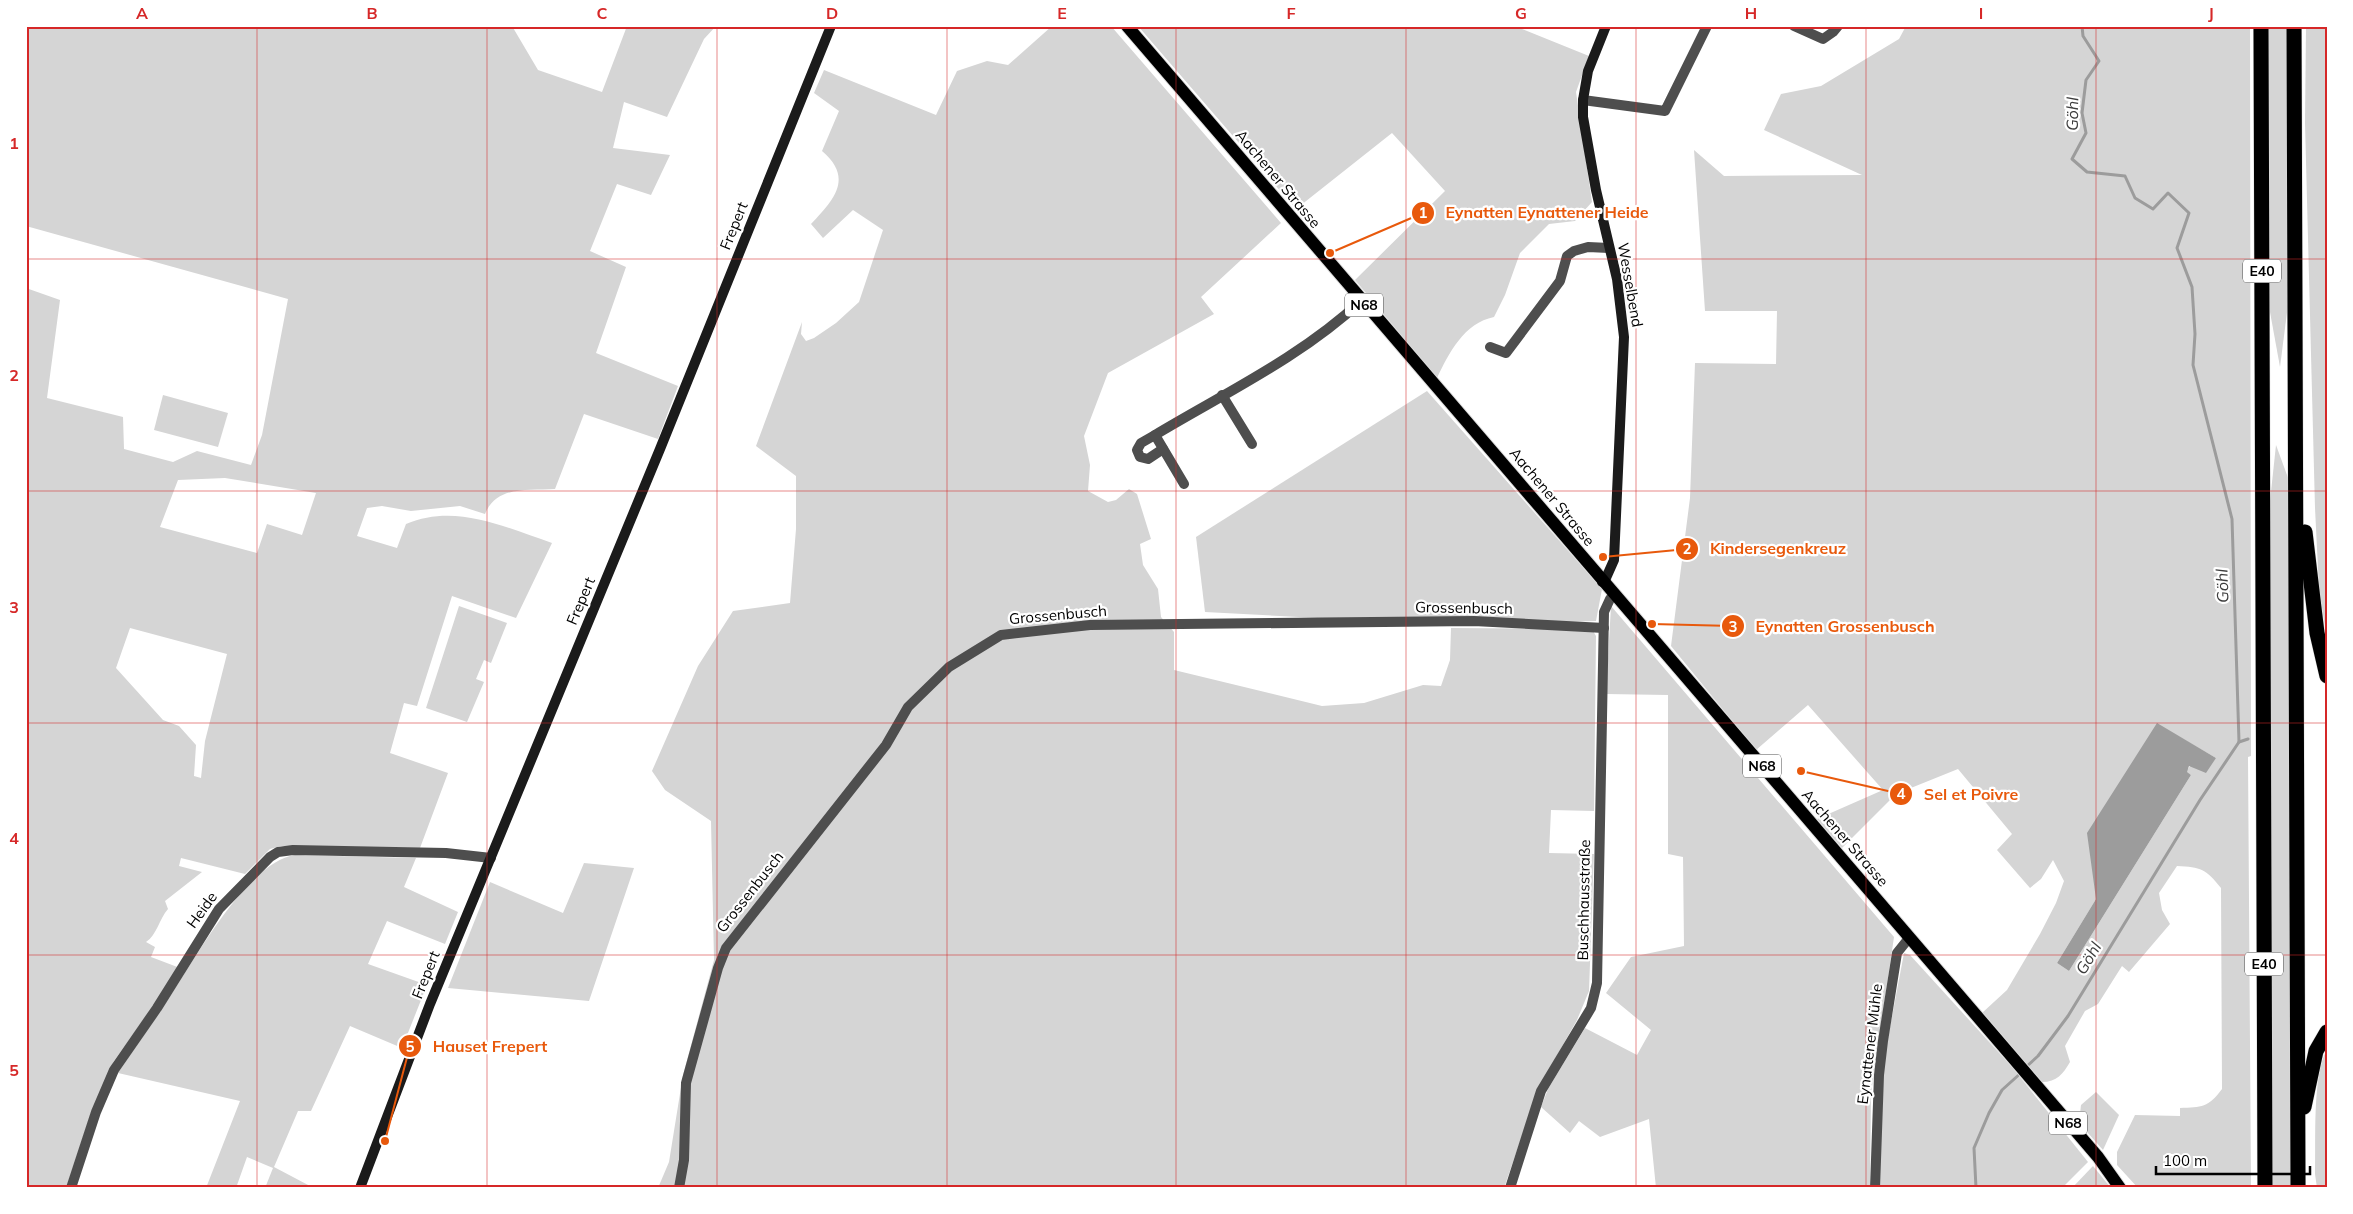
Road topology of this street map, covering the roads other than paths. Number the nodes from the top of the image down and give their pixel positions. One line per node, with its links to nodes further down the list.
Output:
1 (831, 26): 23 (street, Frepert)
2 (1127, 26): 11 (main road, Aachener Strasse / N68)
3 (1606, 26): 9 (street, Wesselbend)
4 (1707, 26): 9 (street)
5 (1794, 26): 6 (street)
6 (1838, 26)
7 (2261, 26): 35 (highway, E40)
8 (2294, 26): 18 (highway, E40)
9 (1583, 100): 10 (street, Wesselbend)
10 (1609, 248): 12 (street); 19 (street, Wesselbend)
11 (1361, 301): 13 (street); 19 (main road, Aachener Strasse / N68)
12 (1490, 347)
13 (1222, 395): 14 (street); 15 (street)
14 (1155, 435): 16 (street); 16 (street)
15 (1252, 444)
16 (1164, 449): 17 (street)
17 (1184, 484)
18 (2301, 537): 22 (highway); 26 (highway, E40)
19 (1602, 582): 20 (main road, Aachener Strasse / N68)
20 (1614, 596): 21 (street, Buschhausstraße); 24 (main road, Aachener Strasse / N68)
21 (1604, 628): 30 (street, Grossenbusch); 31 (street, Buschhausstraße)
22 (2327, 676)
23 (491, 858): 28 (street, Heide); 29 (street, Frepert)
24 (1909, 938): 27 (main road, Aachener Strasse / N68); 32 (street, Eynattener Mühle)
25 (2327, 1032): 26 (highway)
26 (2298, 1122): 36 (highway, E40)
27 (2109, 1171): 33 (main road, Aachener Strasse / N68); 34 (main road, Aachener Strasse / N68)
28 (71, 1188)
29 (360, 1188)
30 (679, 1188)
31 (1510, 1188)
32 (1875, 1188)
33 (2120, 1188)
34 (2130, 1188)
35 (2265, 1188)
36 (2298, 1188)

